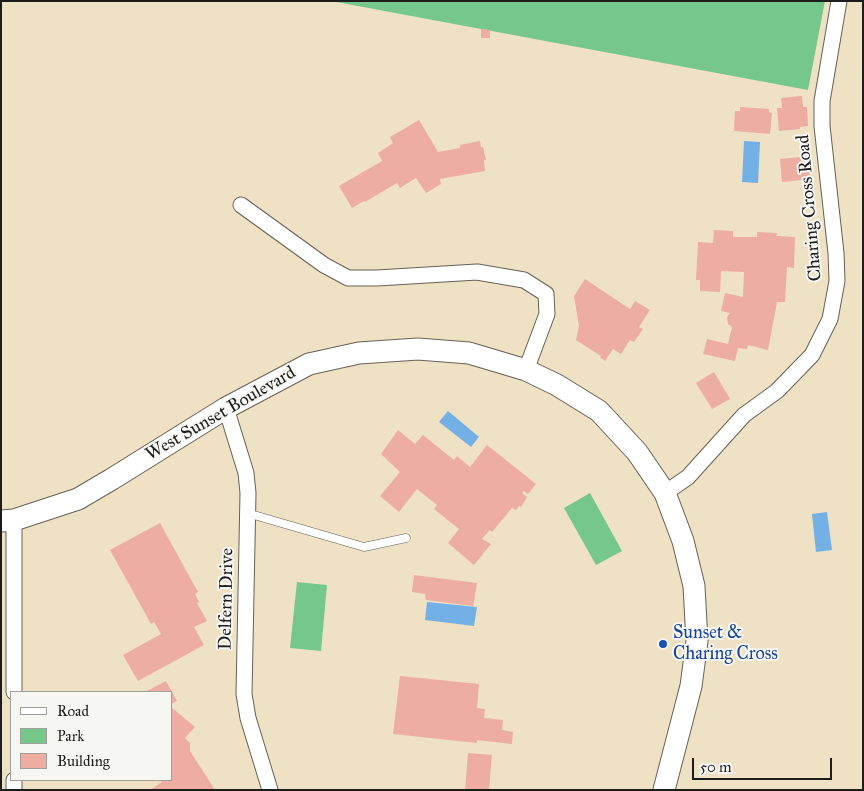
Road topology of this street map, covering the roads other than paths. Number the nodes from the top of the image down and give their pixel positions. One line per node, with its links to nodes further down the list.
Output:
1 (839, 1): 5 (street, Charing Cross Road)
2 (241, 206): 3 (street)
3 (526, 370): 4 (main road, West Sunset Boulevard); 5 (main road, West Sunset Boulevard)
4 (226, 408): 6 (street, Delfern Drive); 7 (main road, West Sunset Boulevard)
5 (665, 493): 11 (main road, West Sunset Boulevard)
6 (248, 513): 8 (lane); 10 (street, Delfern Drive)
7 (8, 520): 9 (street)
8 (406, 538)
9 (14, 691)
10 (270, 790)
11 (664, 790)

